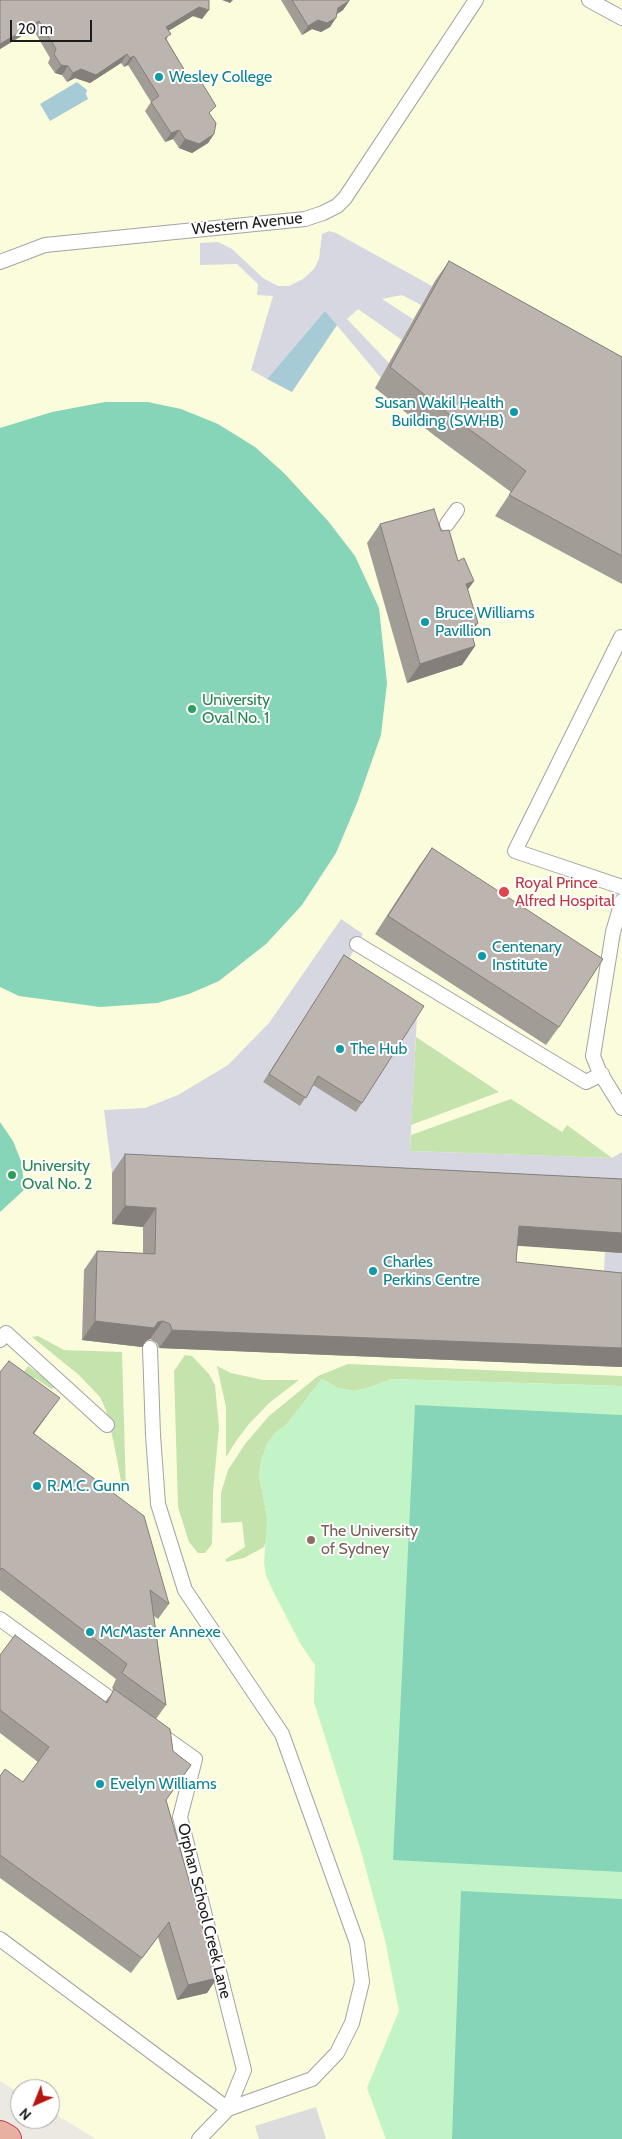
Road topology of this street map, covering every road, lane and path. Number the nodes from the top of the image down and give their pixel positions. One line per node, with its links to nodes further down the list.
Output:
1 (476, 0): 4 (lane, Western Avenue)
2 (590, 0): 3 (lane)
3 (622, 18)
4 (0, 262)
5 (457, 510): 6 (lane)
6 (447, 524)
7 (621, 637): 8 (lane)
8 (622, 887)
9 (622, 902): 11 (lane)
10 (357, 944): 11 (lane)
11 (602, 1074): 12 (lane)
12 (622, 1108)
13 (0, 1340): 15 (lane)
14 (150, 1348): 20 (lane)
15 (107, 1425)
16 (0, 1619): 17 (lane)
17 (132, 1714)
18 (148, 1725): 20 (lane, Orphan School Creek Lane)
19 (0, 1939): 20 (lane)
20 (228, 2108): 23 (lane, Orphan School Creek Lane)
21 (0, 2134): 22 (highway)
22 (7, 2139)
23 (200, 2139)

